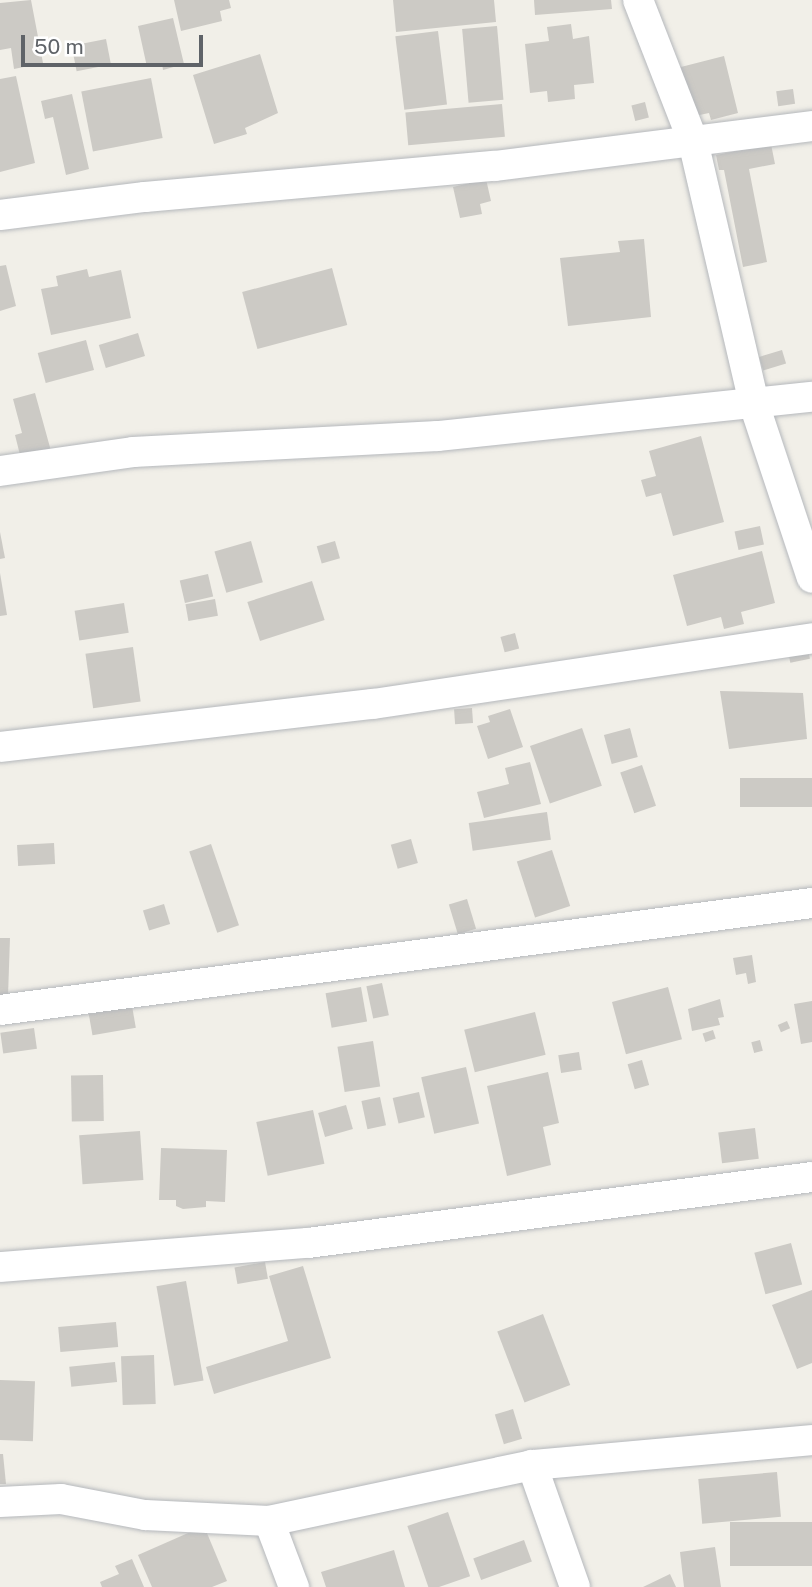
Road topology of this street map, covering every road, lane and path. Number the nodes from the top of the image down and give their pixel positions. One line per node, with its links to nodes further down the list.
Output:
1 (638, 0): 3 (street)
2 (812, 126): 3 (street)
3 (693, 141): 4 (street); 6 (street)
4 (0, 215)
5 (812, 397): 6 (street)
6 (754, 404): 7 (street); 8 (street)
7 (0, 471)
8 (812, 578)
9 (812, 638): 10 (street)
10 (0, 747)
11 (812, 903): 12 (street)
12 (0, 1010)
13 (812, 1177): 14 (street)
14 (0, 1267)
15 (812, 1440): 16 (street)
16 (532, 1465): 18 (street); 20 (street)
17 (0, 1502): 18 (street)
18 (269, 1521): 19 (street)
19 (293, 1587)
20 (575, 1587)

